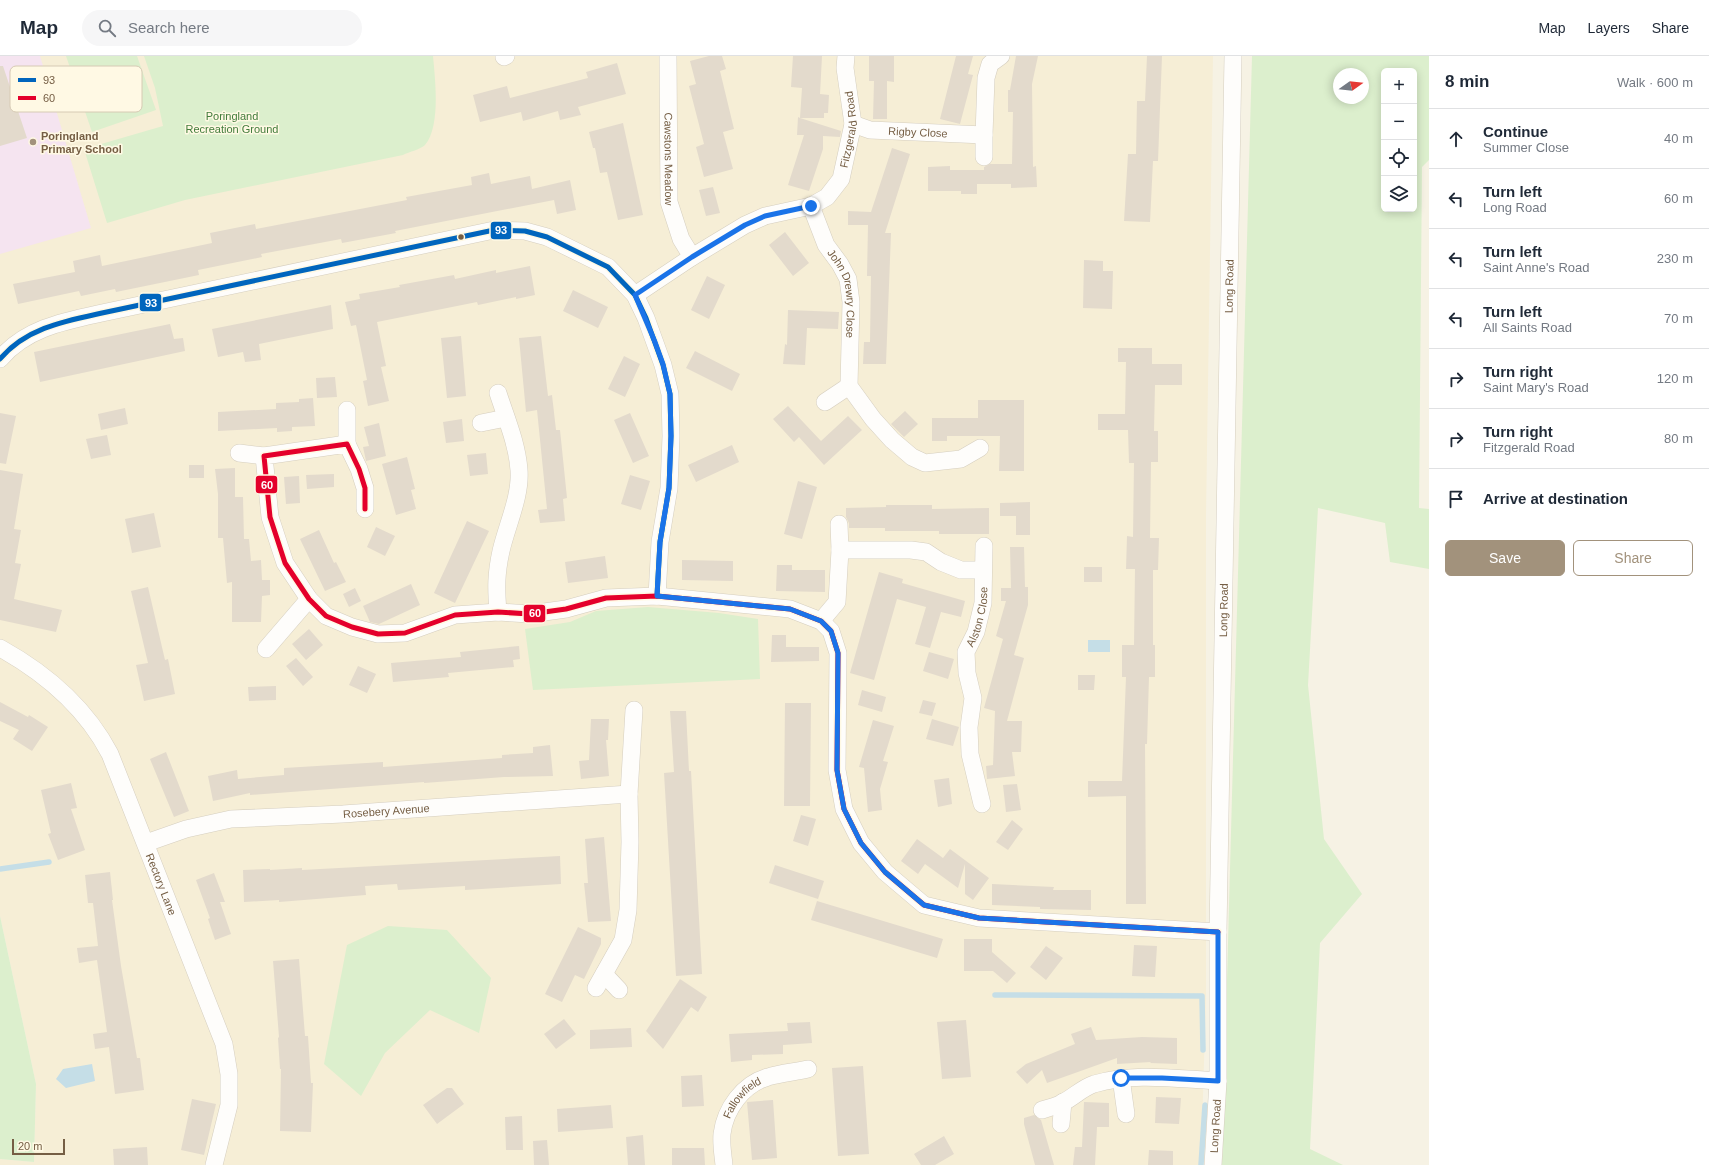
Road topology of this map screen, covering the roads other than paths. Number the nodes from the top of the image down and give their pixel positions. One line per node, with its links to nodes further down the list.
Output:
1 (668, 56): 9 (street, Cawstons Meadow)
2 (846, 56): 5 (street, Fitzgerald Road)
3 (1000, 56): 6 (street)
4 (1233, 56): 37 (street, Long Road)
5 (853, 124): 6 (street, Rigby Close); 8 (street, Fitzgerald Road)
6 (984, 135): 7 (street)
7 (984, 157)
8 (811, 206): 9 (street, Fitzgerald Road); 12 (street, John Drewry Close)
9 (692, 257): 10 (street, Fitzgerald Road)
10 (635, 295): 11 (street); 27 (street)
11 (0, 359)
12 (849, 386): 14 (street); 19 (street)
13 (498, 393): 16 (street)
14 (825, 402)
15 (347, 410): 18 (street)
16 (506, 418): 17 (street); 29 (street)
17 (481, 423)
18 (347, 444): 21 (street); 22 (street)
19 (980, 448)
20 (239, 453): 21 (street)
21 (264, 456): 28 (street)
22 (365, 509)
23 (839, 524): 25 (street)
24 (984, 546): 26 (street, Alston Close)
25 (840, 550): 26 (street, Alston Close); 30 (street)
26 (983, 570): 35 (street, Alston Close)
27 (657, 596): 29 (street); 30 (street)
28 (309, 599): 29 (street); 32 (street)
29 (498, 612)
30 (821, 621): 37 (street)
31 (0, 648): 36 (street, Rectory Lane)
32 (266, 650)
33 (634, 710): 34 (street)
34 (629, 794): 36 (street, Rosebery Avenue); 38 (street)
35 (982, 804)
36 (146, 843): 46 (street, Rectory Lane)
37 (1218, 932): 41 (street, Long Road)
38 (619, 990)
39 (808, 1069): 47 (street, Fallowfield)
40 (1121, 1078): 41 (street); 42 (street); 44 (street)
41 (1218, 1081): 48 (street, Long Road)
42 (1063, 1102): 43 (street); 45 (street)
43 (1042, 1110)
44 (1126, 1114)
45 (1061, 1124)
46 (214, 1165)
47 (724, 1165)
48 (1213, 1165)

